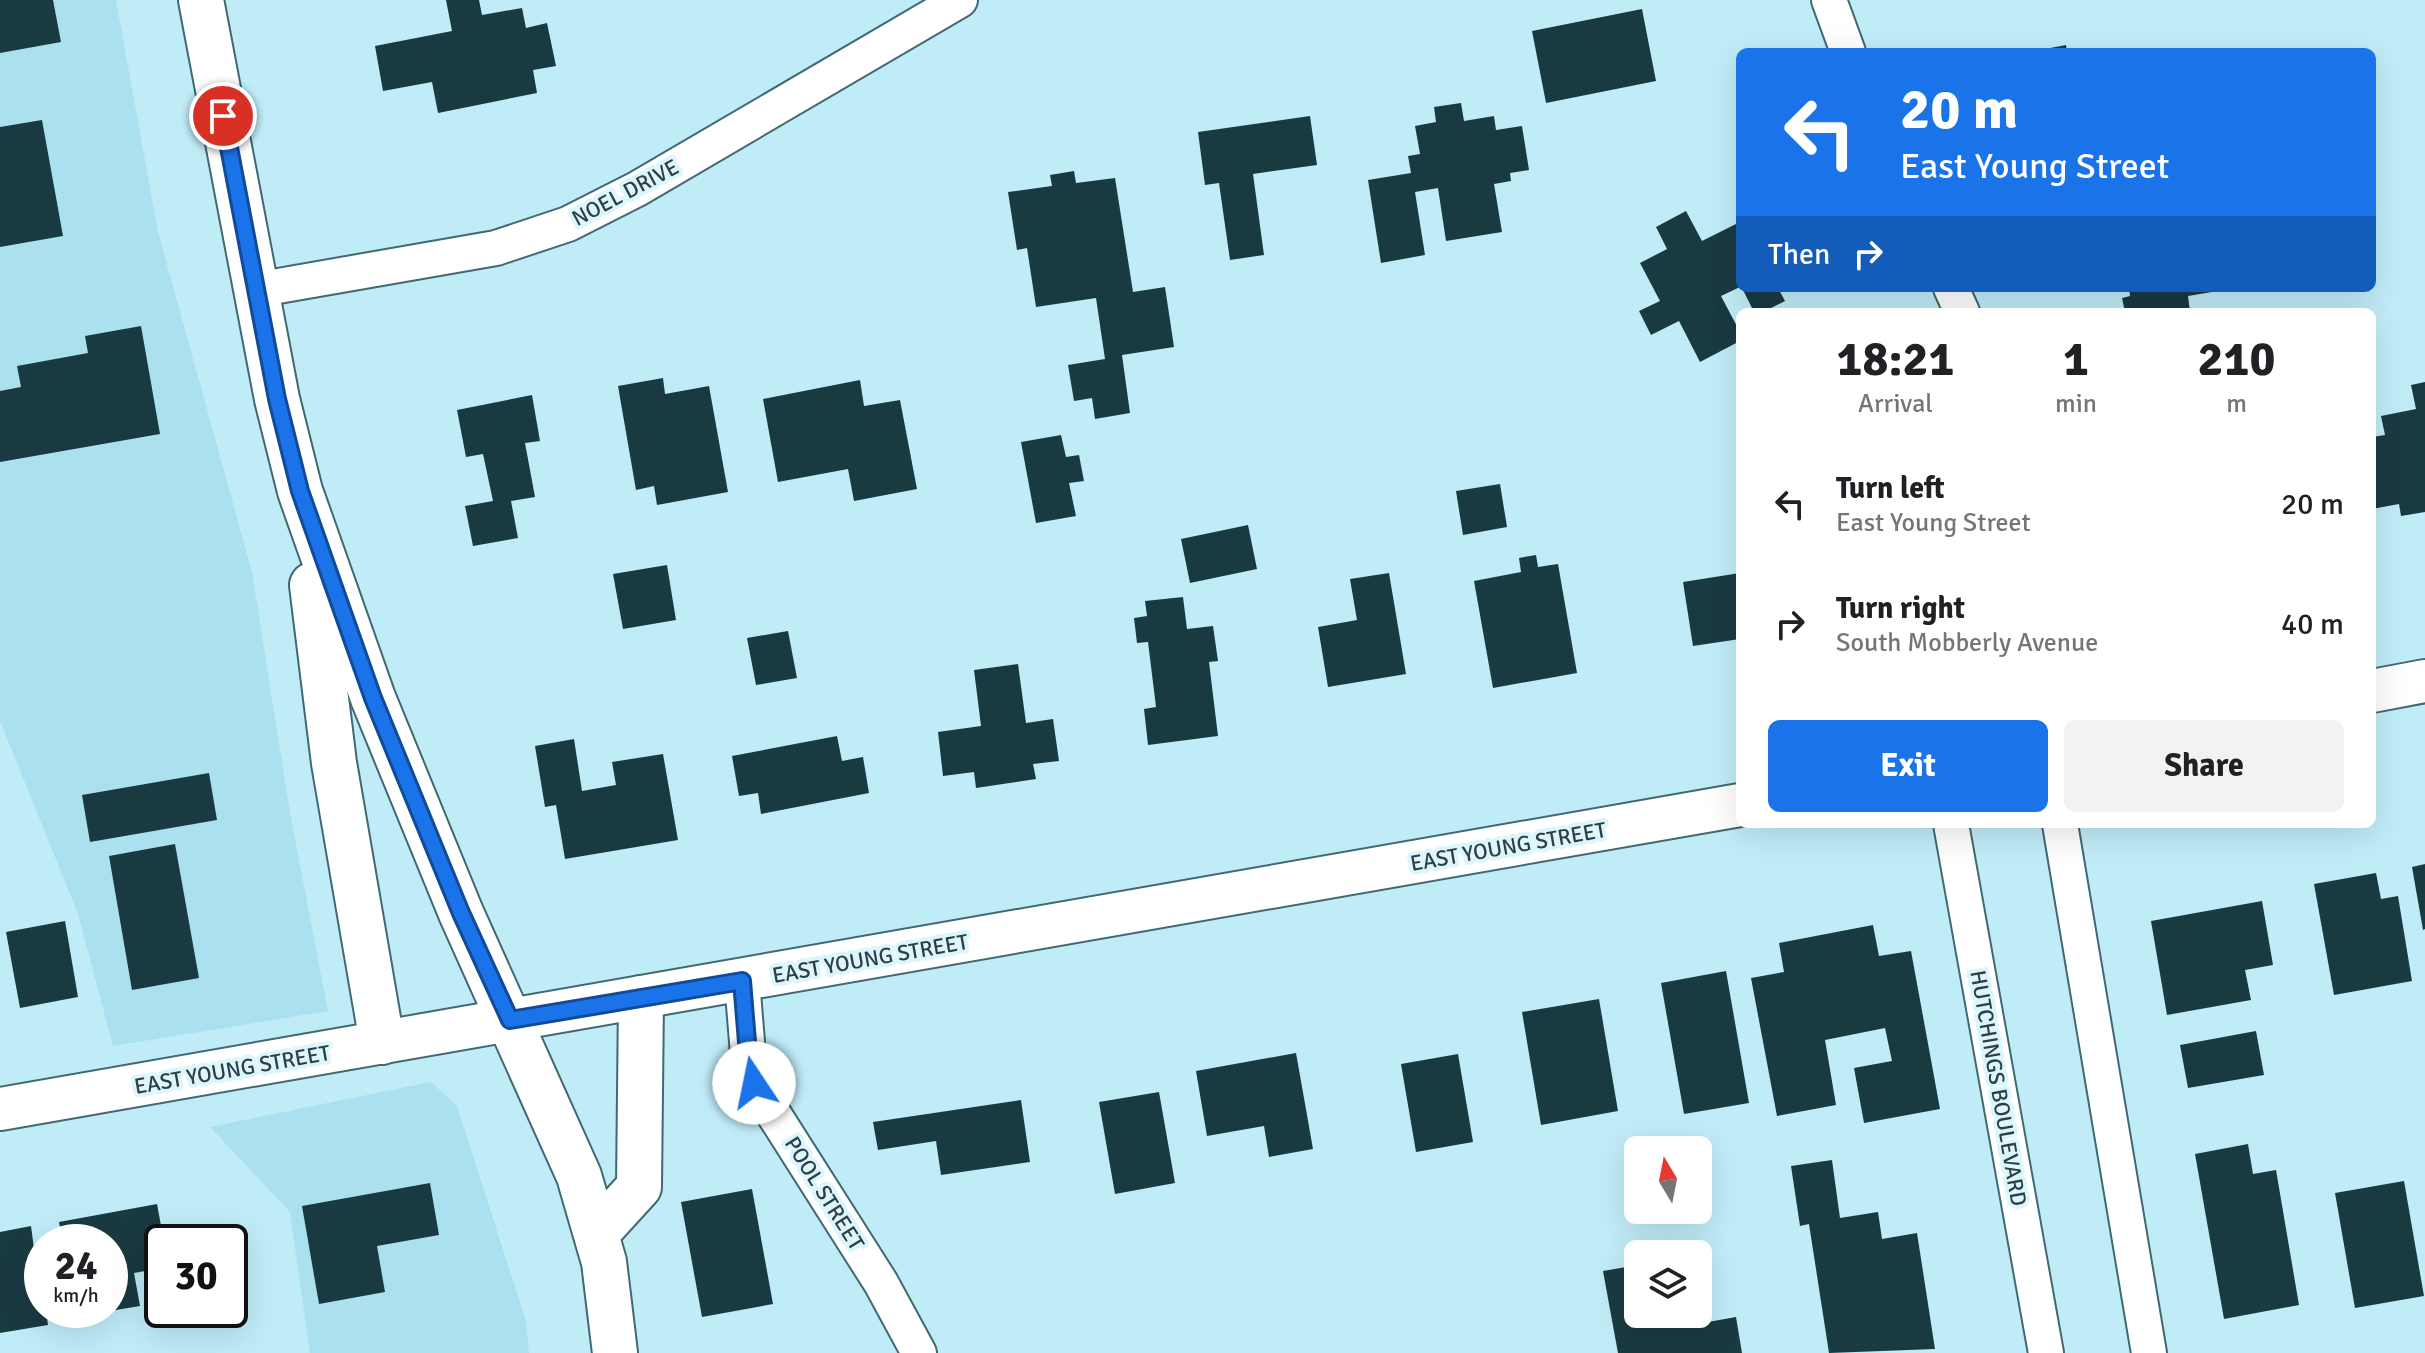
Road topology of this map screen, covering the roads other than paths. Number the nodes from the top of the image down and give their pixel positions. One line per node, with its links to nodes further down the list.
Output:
1 (201, 0): 5 (main road)
2 (960, 0): 5 (street, NOEL DRIVE)
3 (1829, 0): 4 (street)
4 (1847, 48)
5 (255, 290): 6 (main road)
6 (300, 491): 14 (main road); 15 (main road)
7 (2425, 681): 8 (street)
8 (2376, 690)
9 (1736, 806): 12 (street, EAST YOUNG STREET)
10 (1952, 828): 20 (street, HUTCHINGS BOULEVARD)
11 (2061, 828): 21 (street)
12 (742, 981): 13 (street, EAST YOUNG STREET); 19 (street, POOL STREET)
13 (641, 998): 14 (street, EAST YOUNG STREET); 17 (main road)
14 (510, 1020): 15 (street, EAST YOUNG STREET); 17 (main road)
15 (382, 1042): 16 (street, EAST YOUNG STREET)
16 (0, 1109)
17 (597, 1233): 18 (main road)
18 (615, 1353)
19 (919, 1353)
20 (2046, 1353)
21 (2149, 1353)

